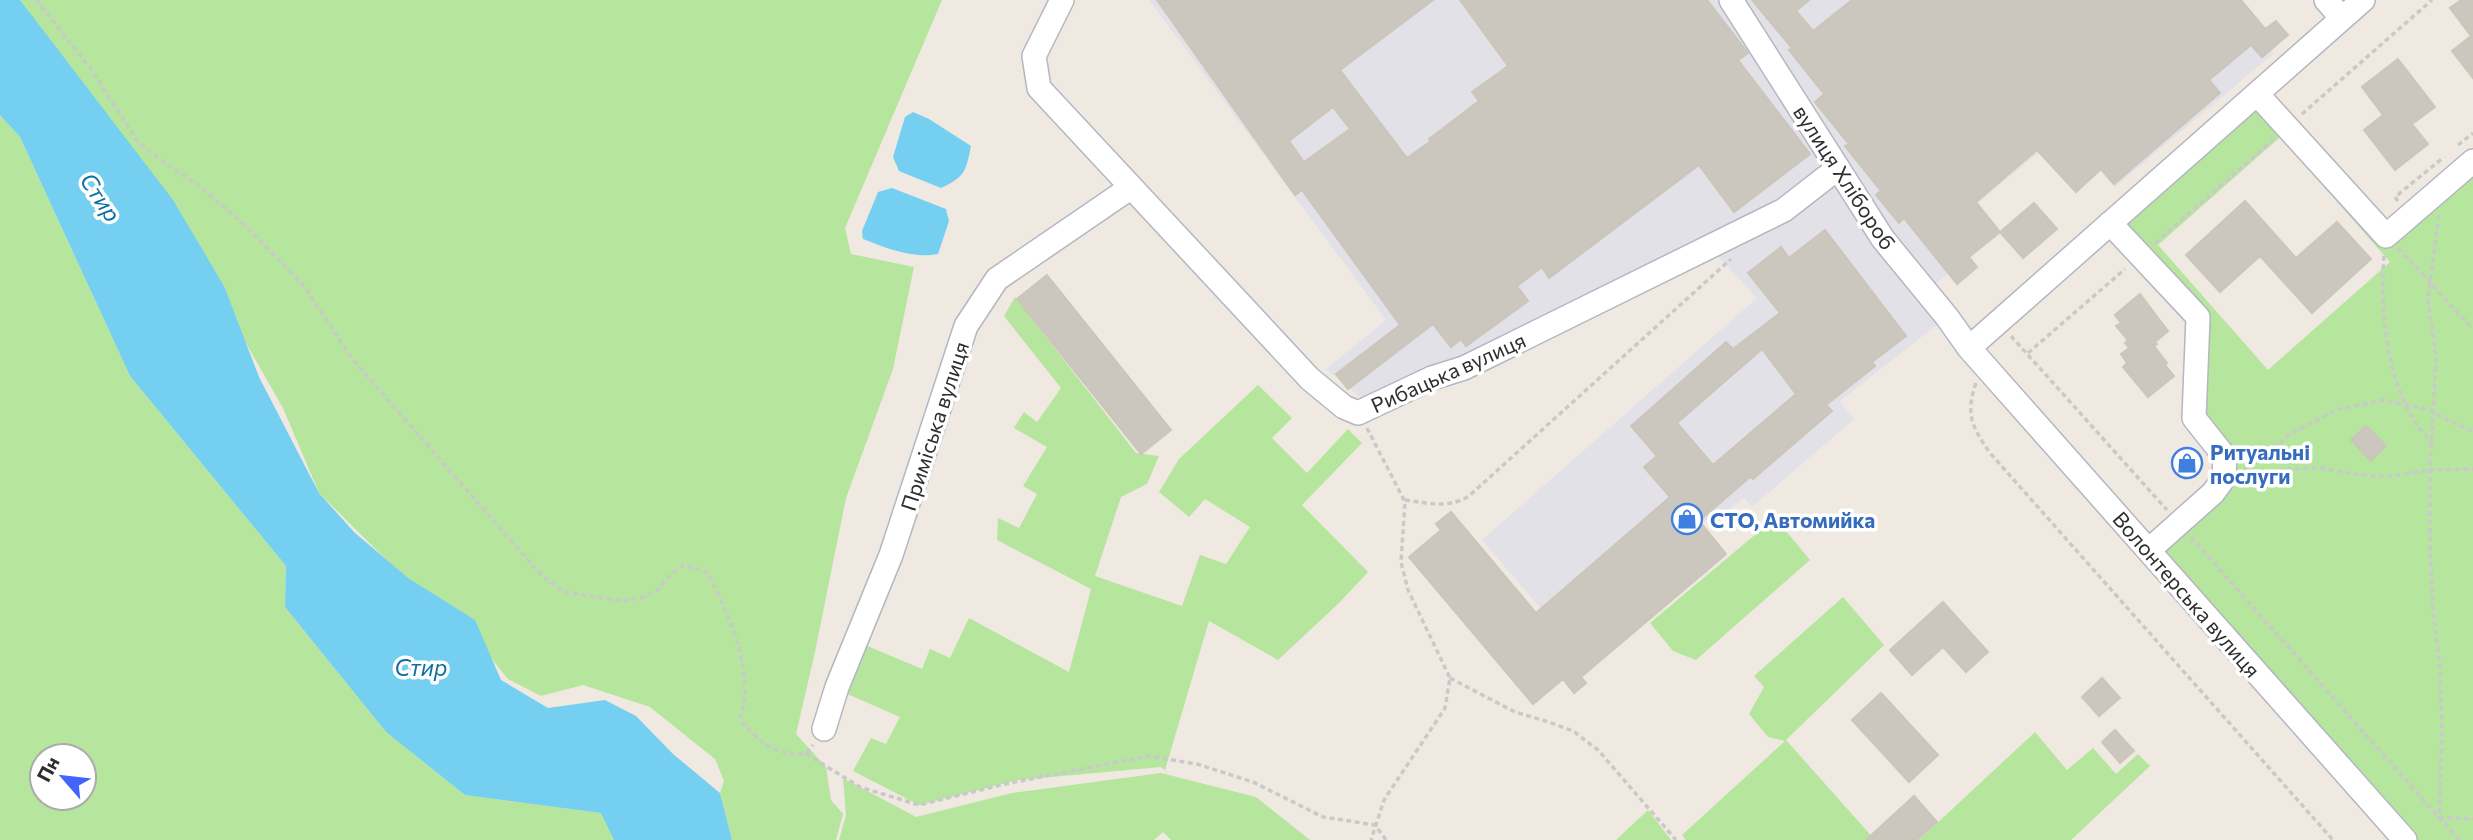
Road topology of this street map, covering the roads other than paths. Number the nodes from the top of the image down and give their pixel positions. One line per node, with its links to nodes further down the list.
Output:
1 (1062, 0): 9 (street, Рибацька вулиця)
2 (1731, 0): 8 (street, вулиця Хлібороб)
3 (2326, 0): 5 (street)
4 (2363, 0): 5 (street)
5 (2342, 18): 6 (street)
6 (2257, 94): 7 (street); 10 (street)
7 (2473, 161)
8 (1838, 169): 9 (street, Рибацька вулиця); 11 (street, вулиця Хлібороб)
9 (1130, 188): 13 (street, Приміська вулиця)
10 (2110, 223): 11 (street); 12 (street)
11 (1976, 354): 12 (street, Волонтерська вулиця)
12 (2149, 550): 14 (street, Волонтерська вулиця)
13 (824, 729)
14 (2405, 840)

